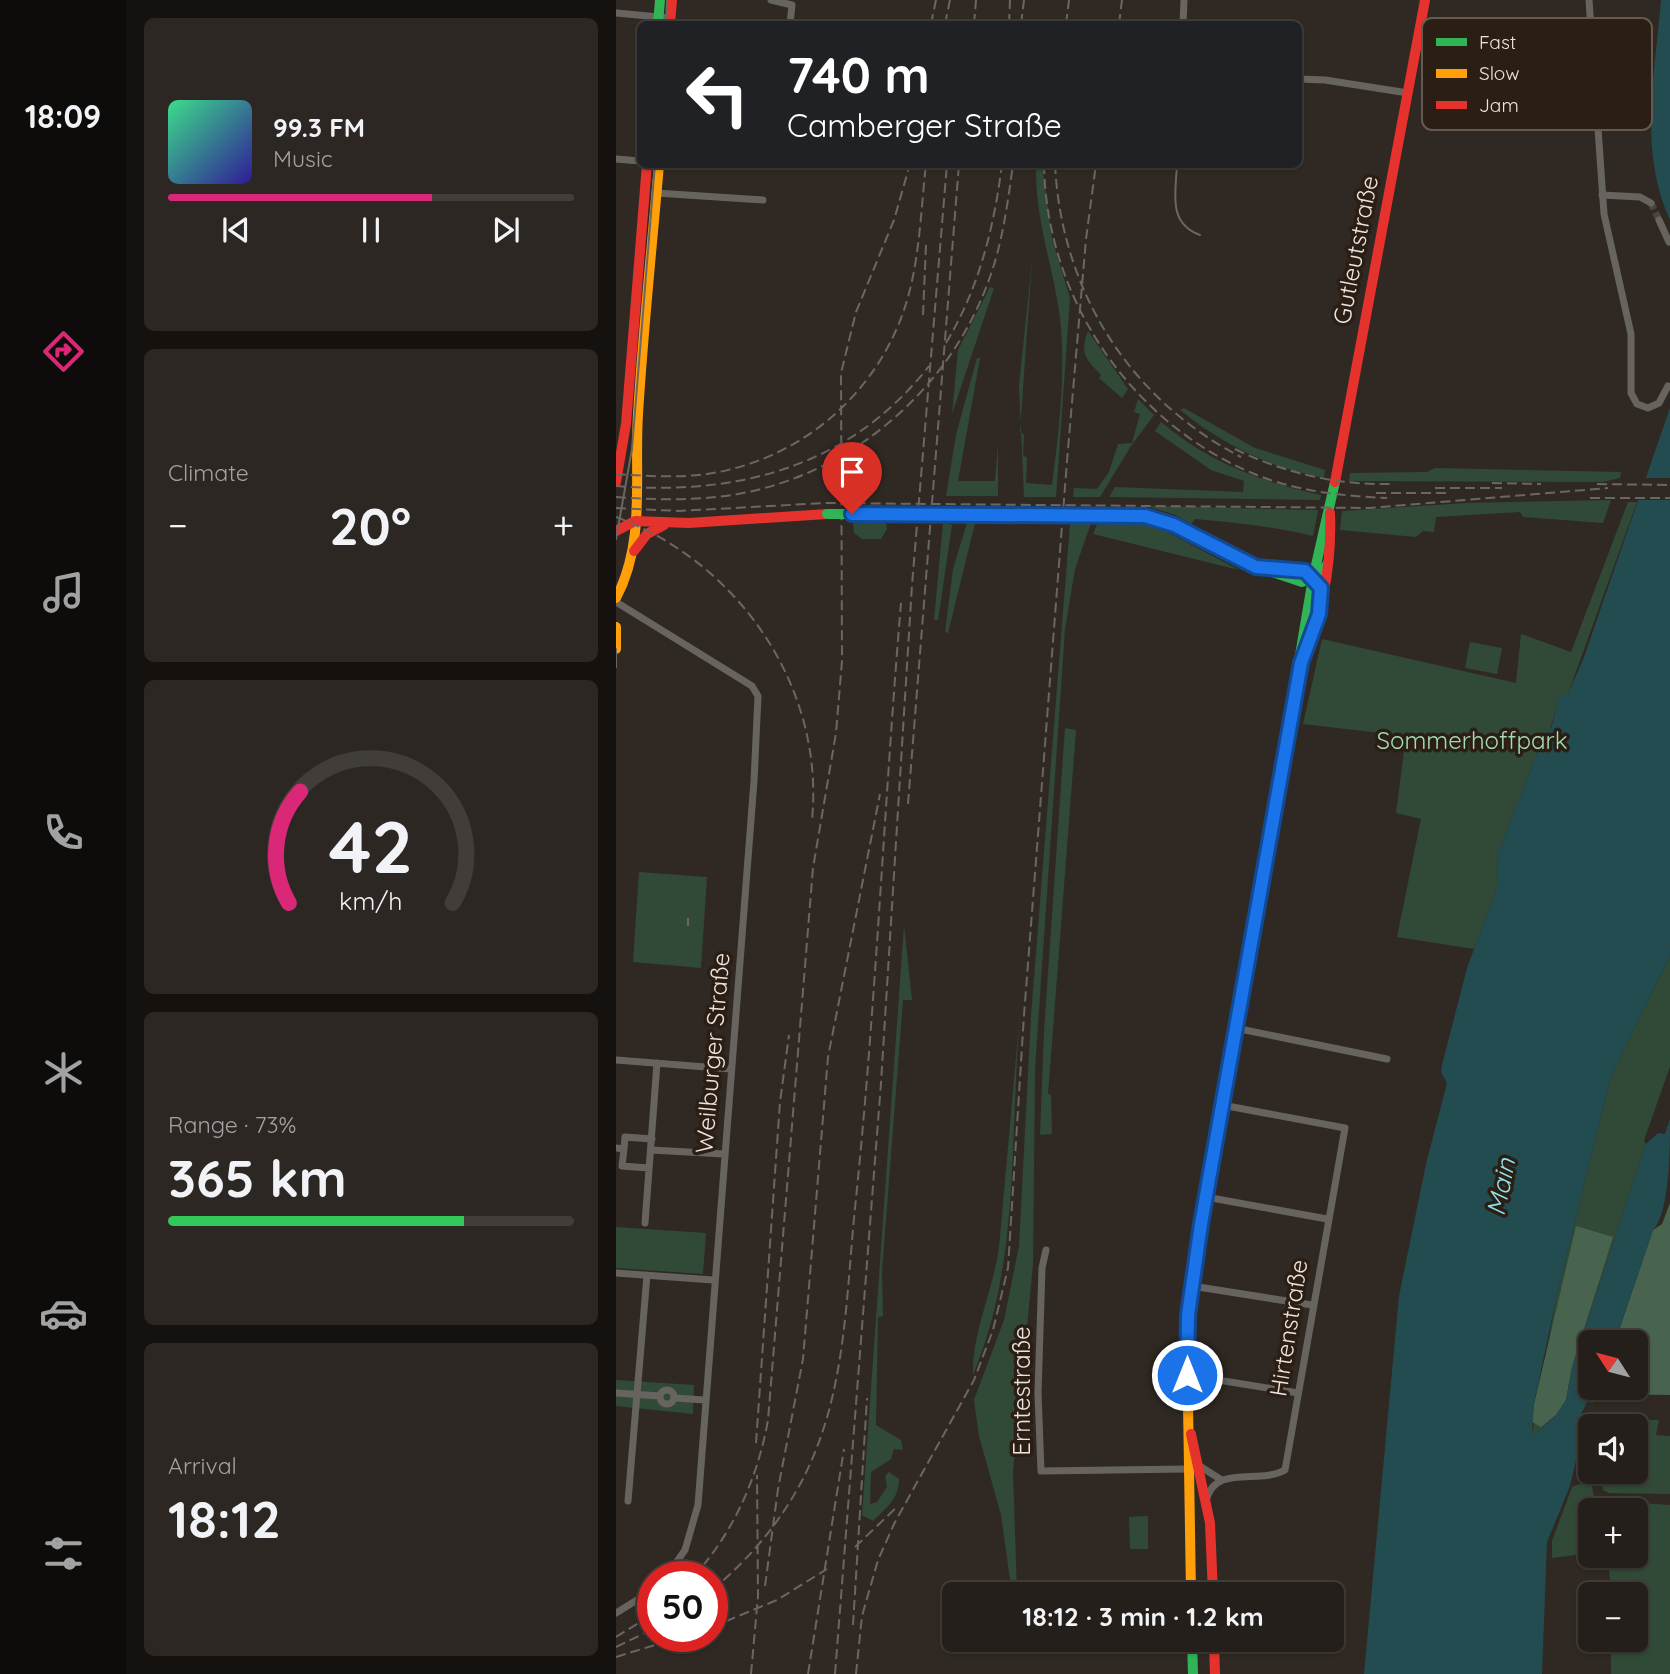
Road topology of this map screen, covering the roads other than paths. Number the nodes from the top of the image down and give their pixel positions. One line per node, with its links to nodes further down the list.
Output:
1 (660, 0): 9 (main road)
2 (672, 0): 10 (main road)
3 (771, 0): 11 (street)
4 (1184, 0): 12 (street)
5 (1425, 0): 14 (main road, Gutleutstraße)
6 (1589, 0): 8 (street)
7 (616, 13): 9 (street)
8 (1590, 18)
9 (658, 21): 10 (street)
10 (670, 21)
11 (790, 21)
12 (1183, 21)
13 (1302, 79): 14 (street)
14 (1408, 93): 31 (main road, Gutleutstraße)
15 (1598, 130): 21 (street)
16 (616, 159): 17 (street)
17 (637, 161)
18 (647, 168): 26 (main road)
19 (659, 168): 20 (main road)
20 (656, 193): 22 (street); 27 (main road)
21 (1602, 195): 23 (street); 28 (street)
22 (764, 200)
23 (1651, 203)
24 (1659, 220): 25 (street)
25 (1669, 242)
26 (636, 306): 27 (street); 29 (main road)
27 (647, 307): 32 (main road)
28 (1668, 386)
29 (618, 463): 30 (main road)
30 (616, 482)
31 (1330, 509): 36 (main road, Gutleutstraße); 37 (main road, Gutleutstraße)
32 (635, 521): 33 (main road); 34 (main road); 35 (main road)
33 (668, 524): 35 (main road); 37 (main road, bridge)
34 (616, 531)
35 (634, 551): 39 (main road)
36 (1328, 563): 37 (main road); 38 (main road, Gutleutstraße)
37 (1308, 580): 38 (main road); 40 (main road, Gutleutstraße)
38 (1323, 595): 41 (main road, Gutleutstraße)
39 (616, 600): 49 (street, Weilburger Straße)
40 (1307, 612): 41 (main road); 44 (main road, Gutleutstraße)
41 (1315, 625): 44 (main road, Gutleutstraße)
42 (616, 627): 43 (main road)
43 (616, 649)
44 (1301, 663): 45 (main road, Gutleutstraße)
45 (1235, 1028): 46 (street); 50 (main road, Gutleutstraße)
46 (1387, 1059)
47 (616, 1060): 48 (street)
48 (657, 1063): 49 (street); 51 (street)
49 (731, 1069): 54 (street, Weilburger Straße)
50 (1222, 1105): 56 (main road, Gutleutstraße); 57 (street, Hirtenstraße)
51 (652, 1139): 52 (street); 53 (street)
52 (620, 1148): 55 (street)
53 (651, 1150): 54 (street); 55 (street)
54 (724, 1154): 62 (street, Weilburger Straße)
55 (649, 1168): 58 (street)
56 (1206, 1197): 57 (street); 63 (main road, Gutleutstraße)
57 (1327, 1219): 64 (street, Hirtenstraße)
58 (645, 1223)
59 (1046, 1250): 72 (street, Erntestraße)
60 (616, 1273): 61 (street)
61 (647, 1275): 62 (street); 68 (street)
62 (713, 1280): 69 (street, Weilburger Straße)
63 (1192, 1286): 64 (street); 65 (main road, Gutleutstraße)
64 (1312, 1305): 67 (street, Hirtenstraße)
65 (1187, 1375): 67 (street); 70 (main road, Gutleutstraße)
66 (616, 1393): 68 (street)
67 (1297, 1393): 73 (street, Hirtenstraße)
68 (638, 1395): 69 (street); 74 (street)
69 (705, 1400): 76 (street, Weilburger Straße)
70 (1189, 1426): 71 (main road, Gutleutstraße); 72 (main road, Gutleutstraße)
71 (1198, 1465): 73 (street); 75 (main road, Gutleutstraße)
72 (1187, 1469): 77 (main road, Gutleutstraße)
73 (1220, 1479): 75 (street)
74 (628, 1501)
75 (1206, 1502): 78 (main road, Gutleutstraße)
76 (677, 1561)
77 (1191, 1582)
78 (1213, 1582)
79 (637, 1600): 80 (street)
80 (616, 1613)
81 (1192, 1652): 83 (main road)
82 (1214, 1652): 84 (main road)
83 (1193, 1674)
84 (1215, 1674)

